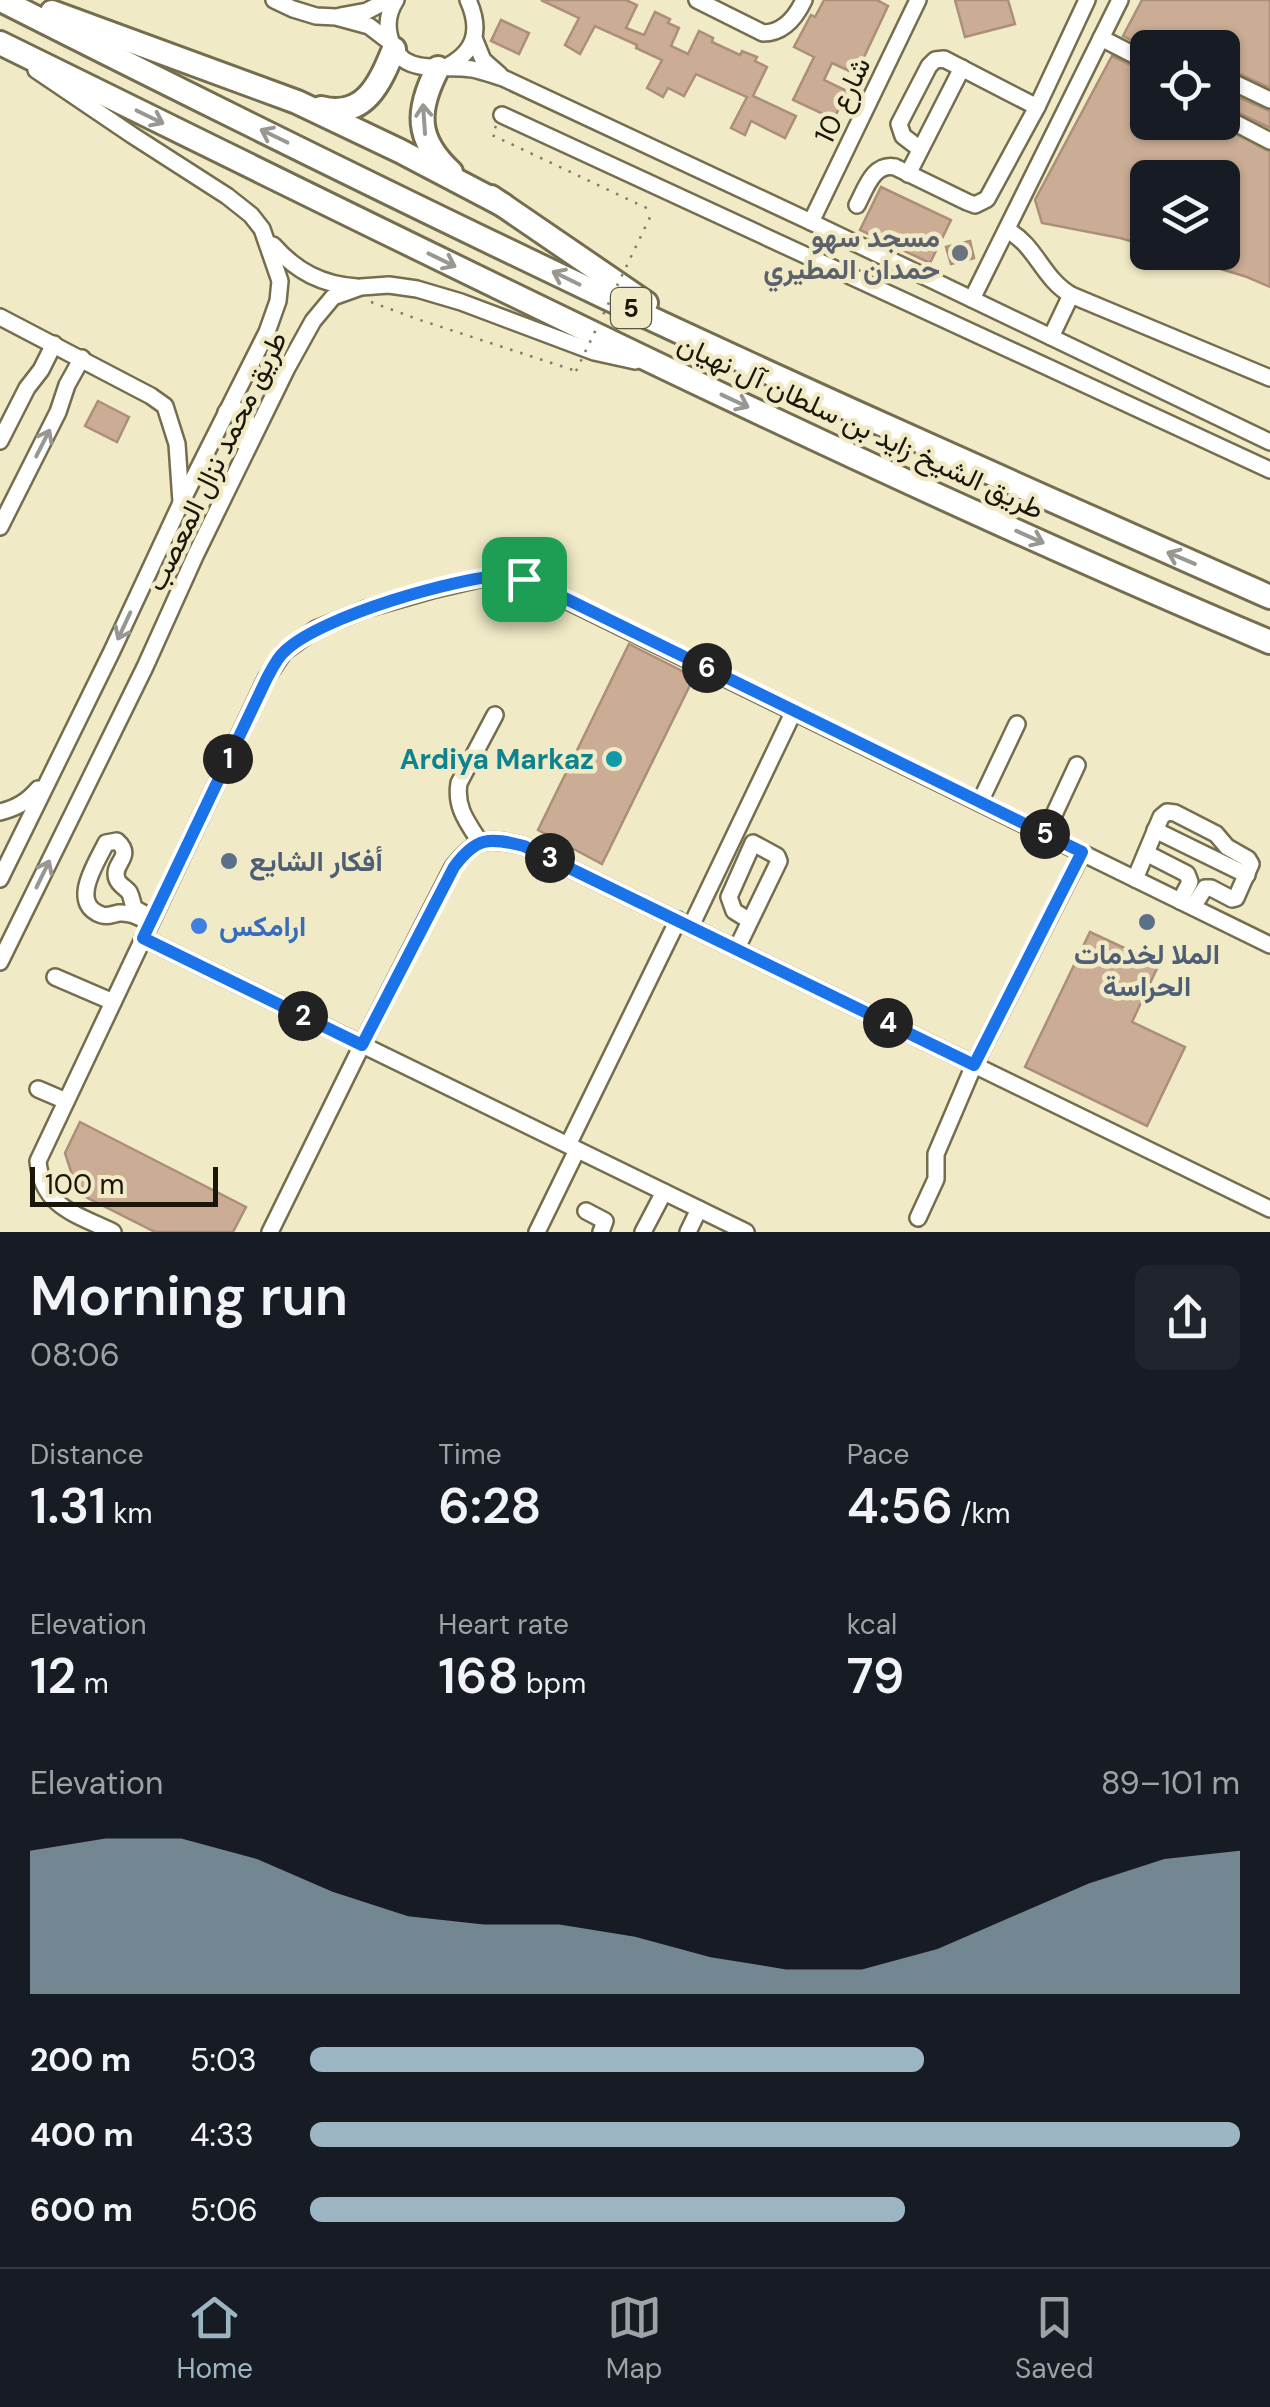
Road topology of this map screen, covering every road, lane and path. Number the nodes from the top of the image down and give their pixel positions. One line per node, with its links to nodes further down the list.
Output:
1 (1, 0): 45 (highway, طريق الشيخ زايد بن سلطان آل نهيان / 5, one-way to 1)
2 (22, 0): 24 (highway)
3 (274, 0): 13 (street)
4 (388, 0): 13 (street)
5 (396, 0): 17 (street)
6 (468, 0): 12 (street)
7 (696, 0): 8 (street)
8 (804, 0)
9 (918, 0): 36 (street, شارع 10)
10 (1087, 0): 25 (street)
11 (1120, 0): 15 (street)
12 (477, 8): 14 (street)
13 (336, 17): 17 (street)
14 (474, 38): 19 (street); 21 (street)
15 (1101, 38): 18 (street); 31 (street)
16 (0, 44): 37 (street, طريق محمد نزال المعصب); 49 (highway, طريق الشيخ زايد بن سلطان آل نهيان / 5, one-way to 49)
17 (392, 45): 19 (street); 24 (highway)
18 (1130, 53)
19 (441, 68): 21 (street); 34 (highway, one-way to 19)
20 (962, 68): 25 (street); 32 (street); 32 (street)
21 (503, 78): 36 (street)
22 (1240, 86): 23 (street)
23 (1270, 100)
24 (297, 102): 34 (highway)
25 (1037, 106): 29 (street)
26 (502, 115): 47 (street)
27 (1240, 125): 30 (street)
28 (492, 135): 39 (path, bridge)
29 (1022, 135): 31 (street); 33 (street)
30 (1270, 140)
31 (1047, 148): 38 (street)
32 (920, 149): 33 (street)
33 (908, 174): 35 (street)
34 (503, 205): 45 (highway)
35 (858, 205)
36 (812, 222): 41 (street)
37 (262, 230): 39 (street); 53 (street, طريق محمد نزال المعصب)
38 (1006, 230): 40 (street); 41 (street)
39 (354, 290): 49 (street); 59 (street, طريق محمد نزال المعصب)
40 (1071, 294): 44 (street); 50 (street)
41 (972, 299): 43 (street)
42 (0, 317): 46 (street)
43 (1010, 318): 44 (street); 47 (street)
44 (1051, 337): 55 (street)
45 (698, 339): 60 (highway, طريق الشيخ زايد بن سلطان آل نهيان / 5, one-way to 45)
46 (54, 344): 48 (street); 51 (street)
47 (997, 344): 56 (street)
48 (82, 358): 52 (street); 57 (street)
49 (664, 368): 61 (highway, طريق الشيخ زايد بن سلطان آل نهيان / 5, one-way to 61)
50 (1270, 378)
51 (33, 381): 52 (street); 54 (street)
52 (63, 396): 58 (street, one-way to 52)
53 (226, 412): 57 (street, طريق محمد نزال المعصب); 59 (street)
54 (0, 441)
55 (1270, 442)
56 (1270, 470)
57 (181, 503): 68 (street, طريق محمد نزال المعصب, one-way to 68)
58 (0, 527)
59 (196, 554): 87 (street, طريق محمد نزال المعصب, one-way to 59)
60 (1270, 597)
61 (1217, 620): 62 (highway, طريق الشيخ زايد بن سلطان آل نهيان / 5); 63 (highway)
62 (1270, 642)
63 (1270, 650)
64 (794, 711): 69 (street); 72 (street); 84 (street)
65 (494, 714): 74 (street)
66 (1017, 724): 69 (street)
67 (1077, 766): 73 (street)
68 (51, 775): 70 (street); 80 (street, طريق محمد نزال المعصب)
69 (980, 802): 73 (street)
70 (0, 812)
71 (1156, 830): 77 (street); 78 (street); 78 (street)
72 (736, 834): 75 (street); 83 (street)
73 (1044, 834): 76 (street)
74 (480, 842): 83 (street); 90 (street)
75 (754, 843): 82 (street); 82 (street)
76 (1082, 852): 79 (street); 91 (street)
77 (1146, 853): 79 (street); 81 (street)
78 (1248, 876): 81 (street)
79 (1135, 878): 81 (street)
80 (0, 879)
81 (1187, 904): 85 (street)
82 (750, 921): 86 (street)
83 (684, 923): 86 (street); 94 (street)
84 (148, 926): 84 (street); 89 (street); 90 (street)
85 (1270, 945)
86 (736, 948): 91 (street)
87 (0, 962)
88 (55, 977): 89 (street)
89 (112, 1002): 93 (street)
90 (362, 1045): 94 (street); 101 (street)
91 (974, 1065): 97 (street); 99 (street)
92 (38, 1089): 93 (street)
93 (66, 1101): 100 (street)
94 (573, 1147): 95 (street); 102 (street)
95 (664, 1192): 96 (street); 104 (street)
96 (700, 1209): 105 (street); 106 (street)
97 (1270, 1209)
98 (586, 1210): 103 (street)
99 (918, 1218)
100 (113, 1232)
101 (270, 1232)
102 (537, 1232)
103 (601, 1232)
104 (643, 1232)
105 (688, 1232)
106 (746, 1232)

